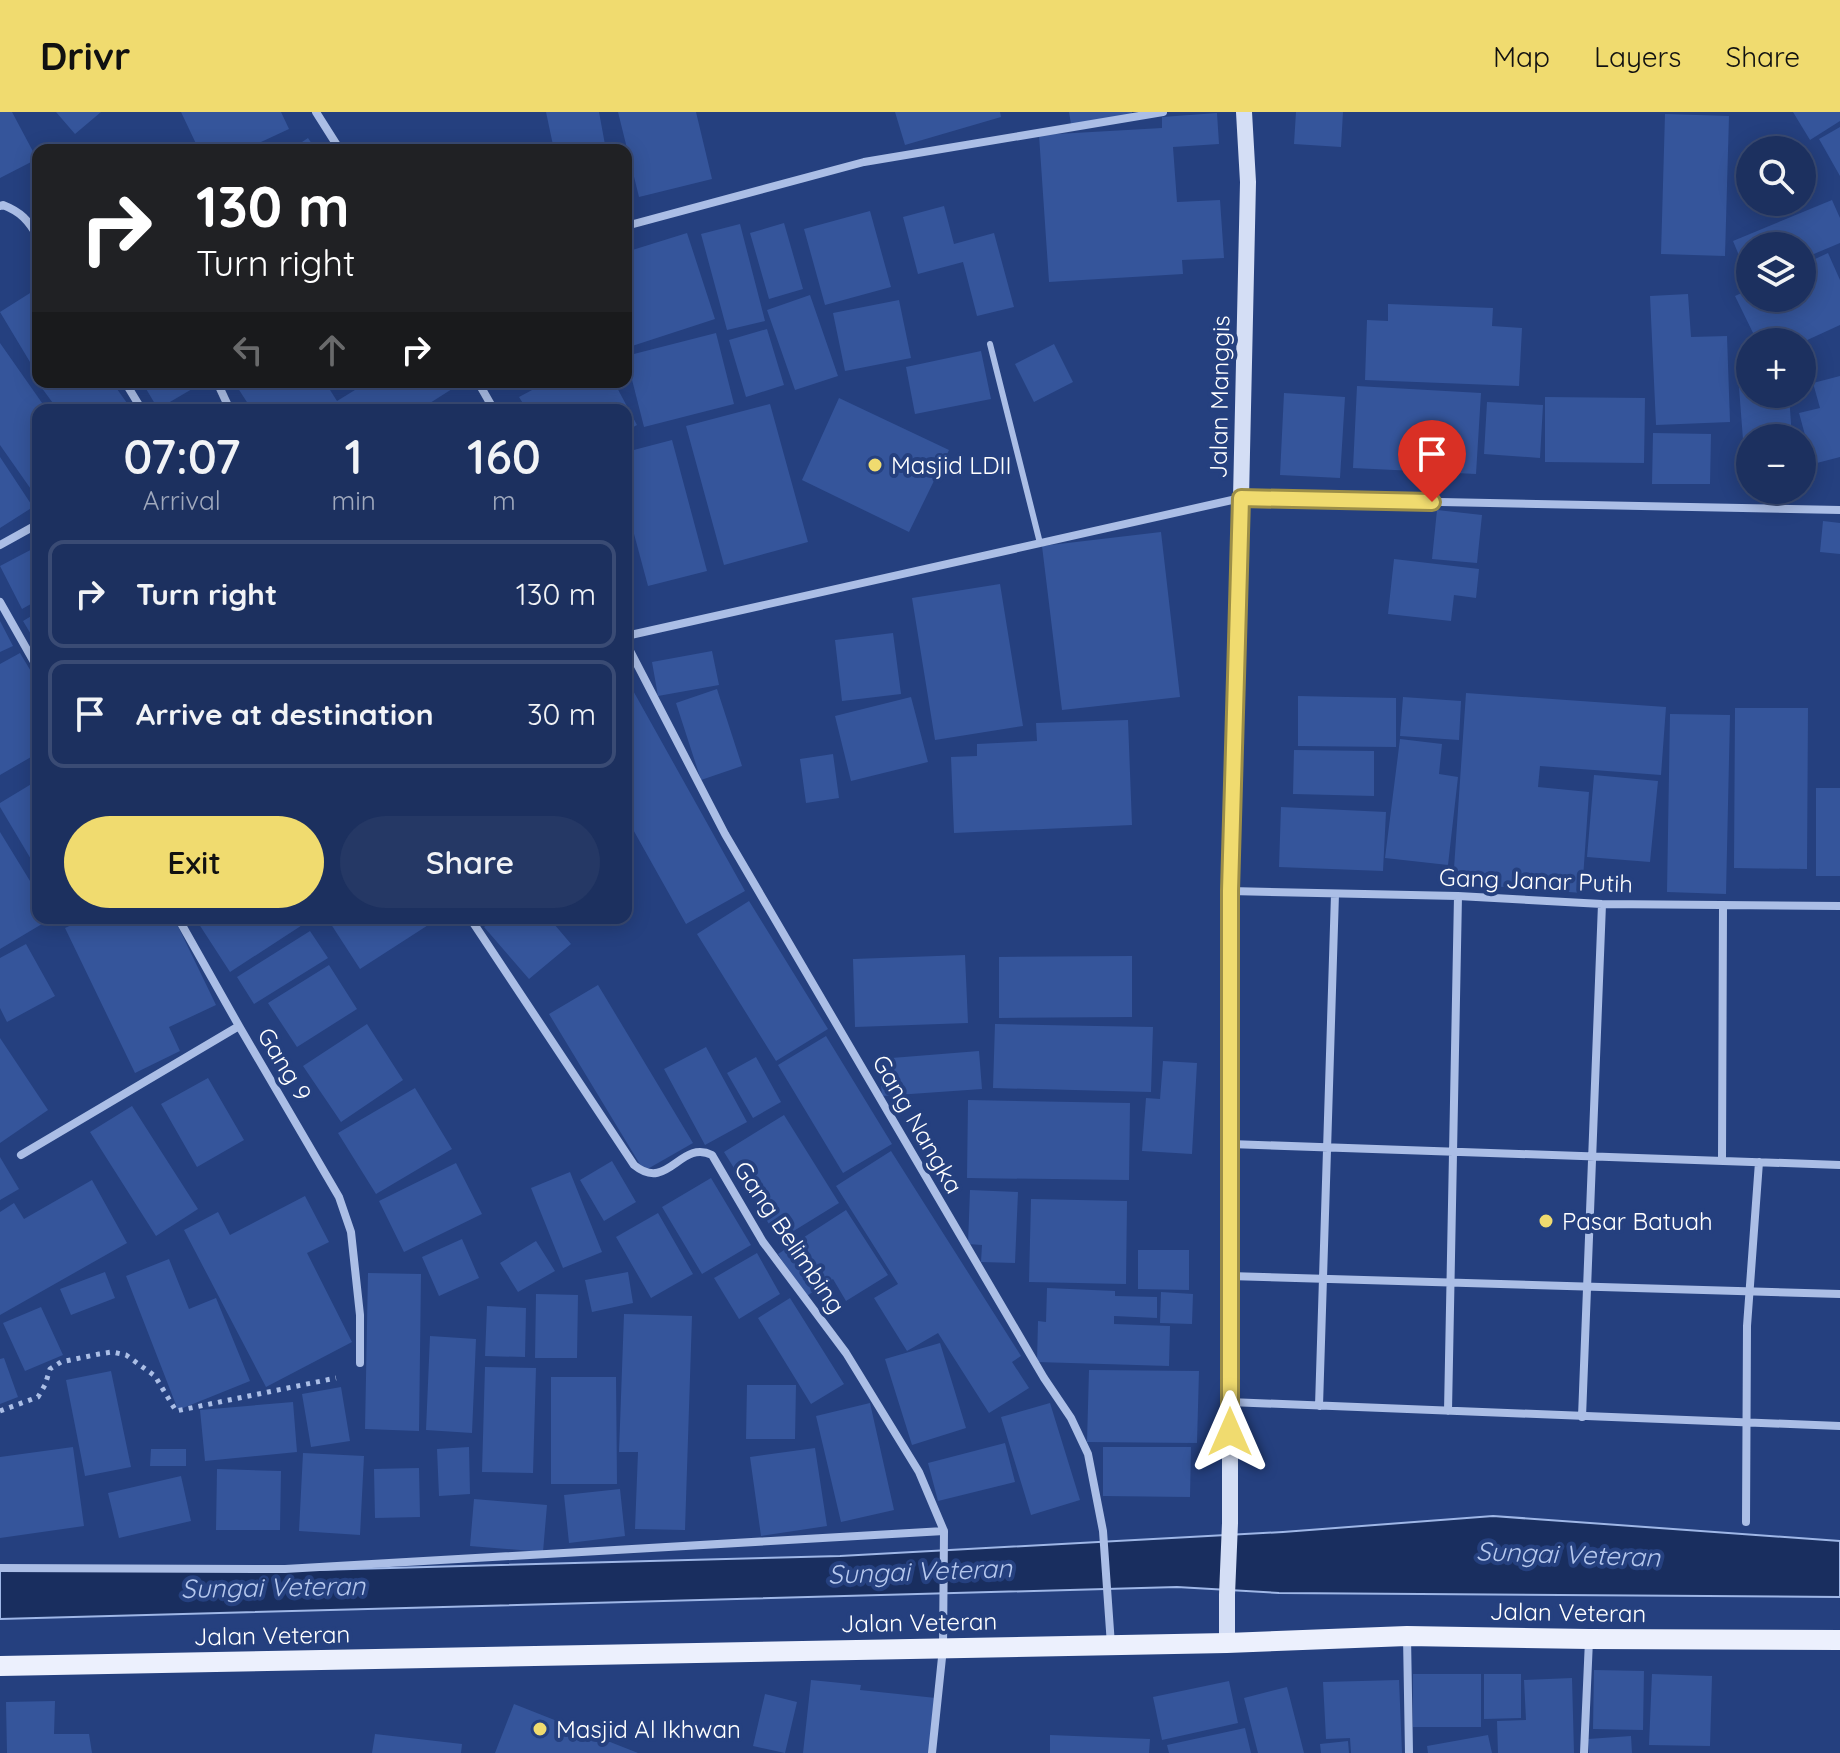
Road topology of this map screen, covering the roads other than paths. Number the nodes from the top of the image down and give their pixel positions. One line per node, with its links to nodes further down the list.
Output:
1 (316, 112): 4 (street)
2 (1163, 112): 6 (street)
3 (1244, 112): 9 (street, Jalan Manggis)
4 (336, 144)
5 (0, 206): 7 (street)
6 (632, 224)
7 (32, 227)
8 (990, 344): 12 (lane)
9 (1241, 498): 10 (street); 12 (street); 18 (street, Jalan Manggis)
10 (1840, 510)
11 (32, 527): 13 (street)
12 (1040, 543): 15 (street)
13 (0, 545)
14 (0, 602): 17 (street)
15 (632, 635)
16 (632, 655): 55 (street, Gang Nangka)
17 (32, 658)
18 (1230, 891): 19 (street, Gang Janar Putih); 27 (street, Jalan Manggis)
19 (1335, 894): 20 (street, Gang Janar Putih); 28 (street)
20 (1458, 896): 21 (street, Gang Janar Putih); 29 (street)
21 (1602, 904): 22 (street, Gang Janar Putih); 31 (street)
22 (1723, 906): 23 (street, Gang Janar Putih); 32 (street)
23 (1840, 906)
24 (181, 924): 26 (street)
25 (474, 924): 49 (street, Gang Belimbing)
26 (239, 1026): 30 (street, Gang 9); 41 (street, Gang 9)
27 (1230, 1144): 28 (street); 35 (street, Jalan Manggis)
28 (1327, 1147): 29 (street); 36 (street)
29 (1453, 1152): 31 (street); 37 (street)
30 (21, 1155)
31 (1592, 1157): 32 (street); 38 (street)
32 (1722, 1161): 33 (street)
33 (1759, 1162): 34 (street); 39 (street)
34 (1840, 1165)
35 (1229, 1276): 36 (street); 42 (street, Jalan Manggis)
36 (1323, 1279): 37 (street); 43 (street)
37 (1451, 1282): 38 (street); 44 (street)
38 (1587, 1287): 39 (street); 45 (street)
39 (1750, 1291): 40 (street); 46 (street)
40 (1840, 1294)
41 (360, 1363)
42 (1229, 1402): 43 (street); 54 (street, Jalan Manggis)
43 (1319, 1406): 44 (street)
44 (1448, 1411): 45 (street)
45 (1582, 1417): 46 (street)
46 (1747, 1423): 47 (street); 48 (street)
47 (1840, 1426)
48 (1746, 1522)
49 (944, 1534): 50 (street); 56 (street, Gang Belimbing)
50 (0, 1568)
51 (1407, 1636): 52 (main road, Jalan Veteran); 54 (main road, Jalan Veteran); 59 (street)
52 (1589, 1639): 53 (main road, Jalan Veteran); 60 (street)
53 (1840, 1640)
54 (1227, 1643): 55 (main road, Jalan Veteran)
55 (1111, 1645): 56 (main road, Jalan Veteran)
56 (943, 1648): 57 (main road, Jalan Veteran); 58 (street, Gang Belimbing)
57 (0, 1666)
58 (932, 1753)
59 (1409, 1753)
60 (1584, 1753)

